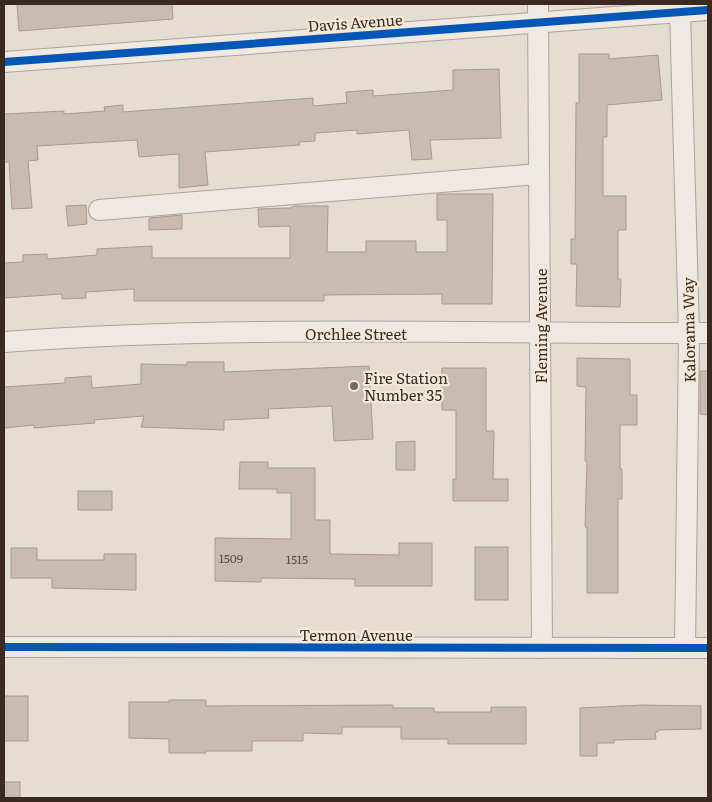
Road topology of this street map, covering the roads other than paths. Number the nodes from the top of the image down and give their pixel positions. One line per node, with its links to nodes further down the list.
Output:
1 (708, 10): 2 (street, Davis Avenue)
2 (680, 12): 3 (street, Davis Avenue); 8 (street, Kalorama Way)
3 (538, 13): 4 (street, Davis Avenue); 5 (street, Fleming Avenue)
4 (4, 62)
5 (539, 174): 6 (street); 7 (street, Fleming Avenue)
6 (99, 210)
7 (540, 333): 8 (street, Orchlee Street); 9 (street, Orchlee Street); 11 (street, Fleming Avenue)
8 (698, 333): 12 (street, Kalorama Way)
9 (4, 342)
10 (4, 647): 11 (street, Termon Avenue)
11 (542, 648): 12 (street, Termon Avenue)
12 (685, 648): 13 (street, Termon Avenue)
13 (708, 648)

